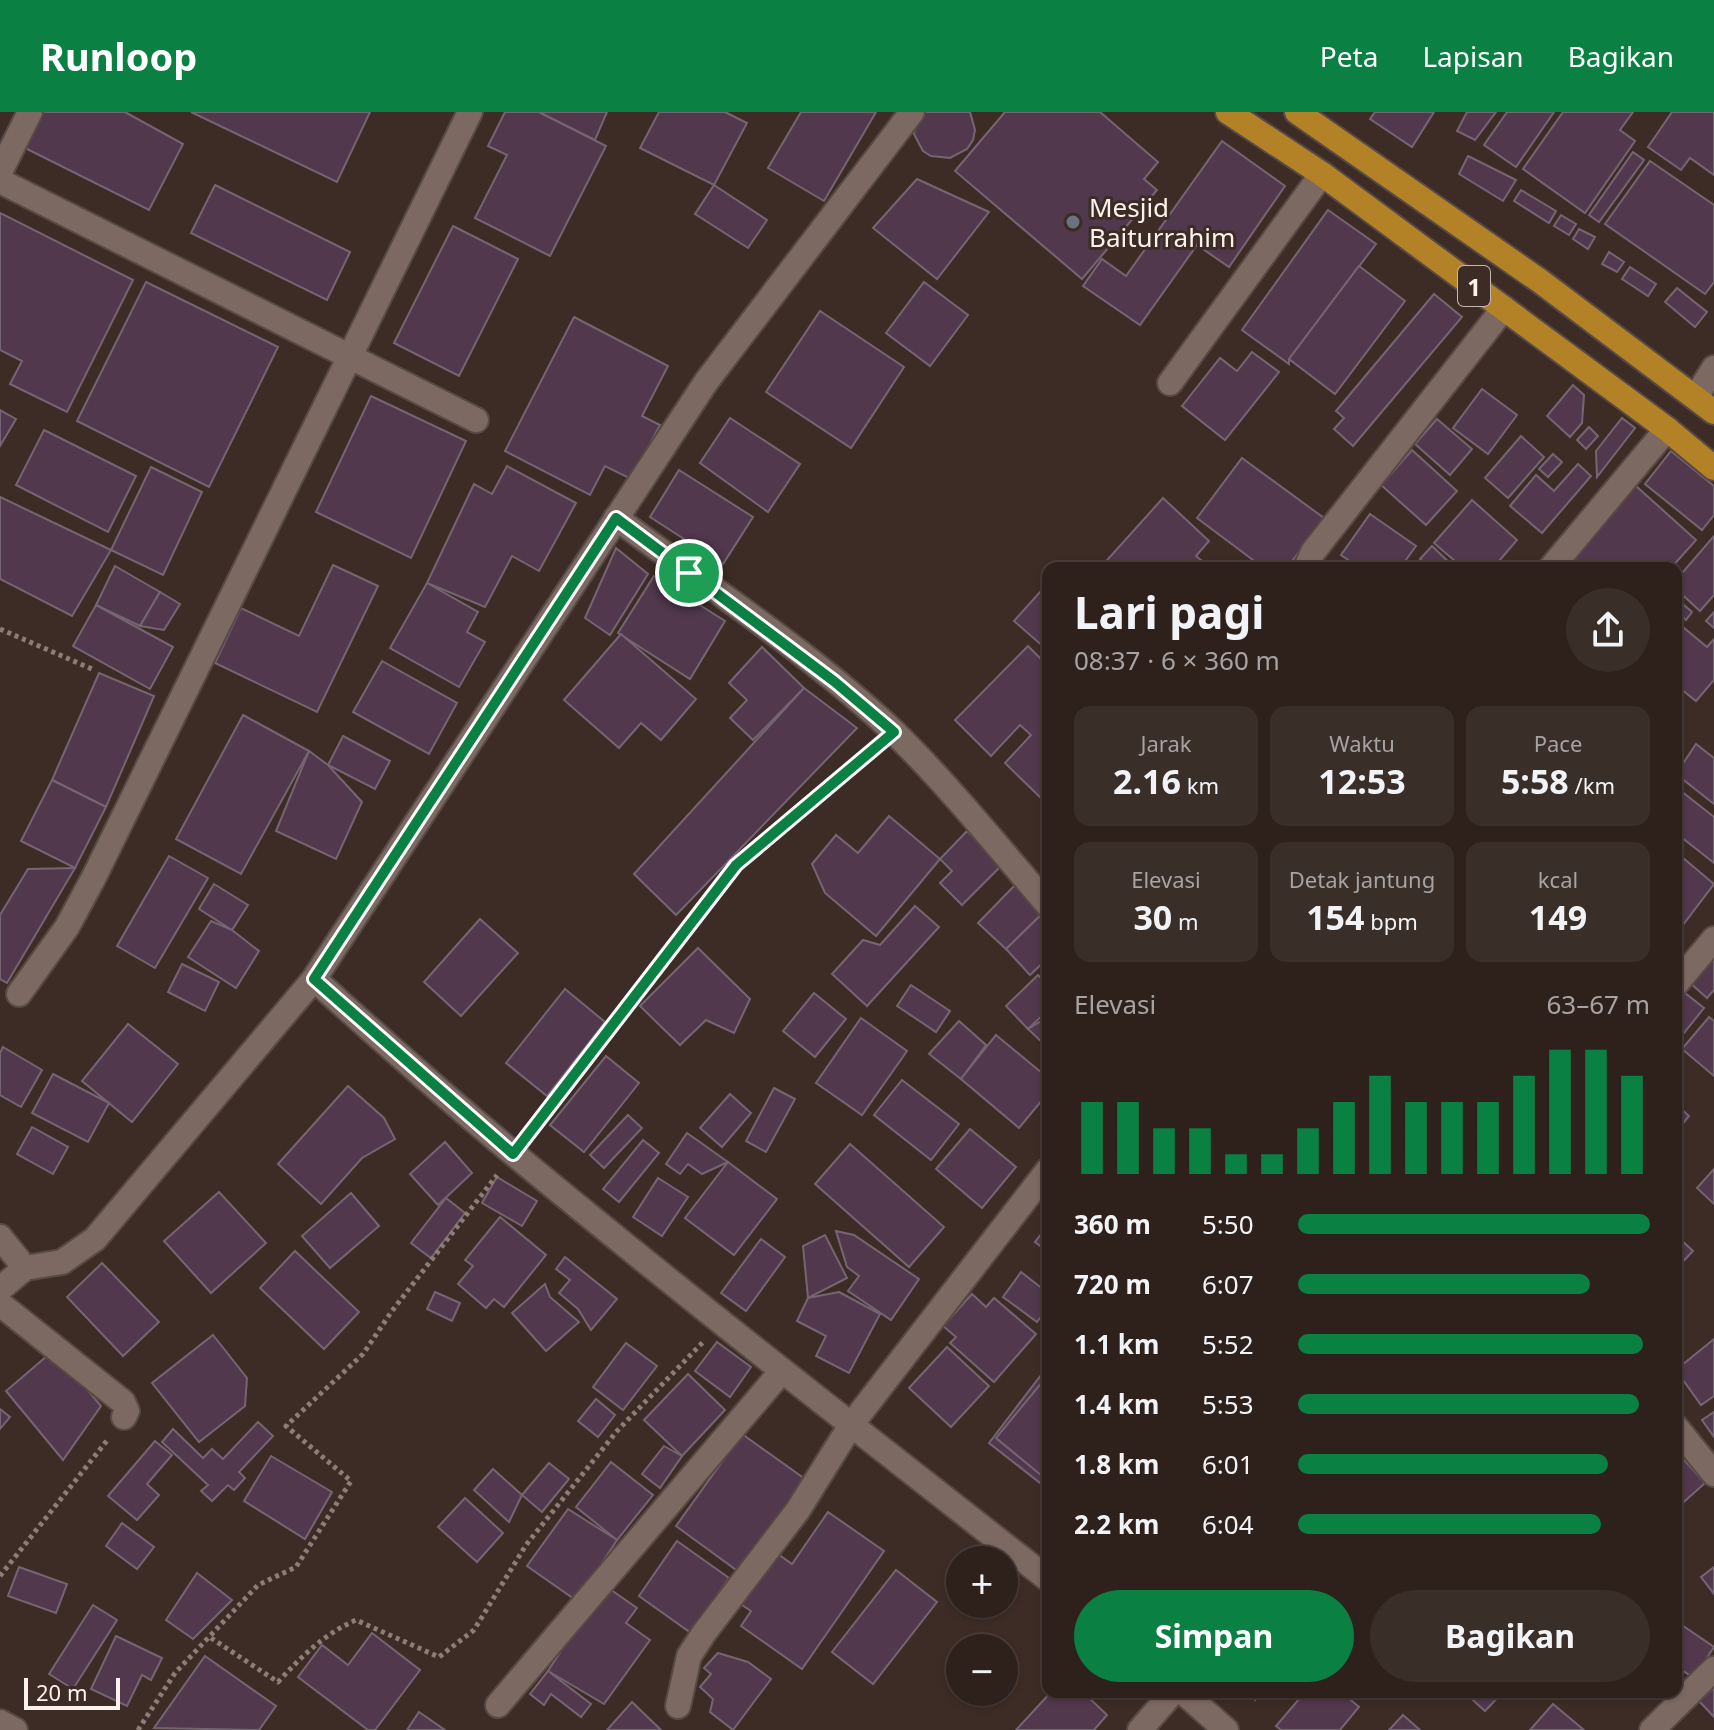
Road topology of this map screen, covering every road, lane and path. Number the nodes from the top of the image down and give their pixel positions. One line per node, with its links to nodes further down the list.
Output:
1 (30, 112): 6 (street)
2 (470, 112): 10 (street)
3 (912, 112): 17 (street)
4 (1228, 112): 7 (main road, 1)
5 (1297, 112): 13 (main road, 1)
6 (0, 172)
7 (1322, 174): 9 (main road, 1); 12 (street)
8 (0, 181): 10 (street)
9 (1504, 308): 15 (main road, 1); 18 (street)
10 (348, 355): 14 (street); 27 (street)
11 (1714, 368): 13 (street)
12 (1170, 383)
13 (1705, 404)
14 (476, 420)
15 (1667, 429): 16 (main road, 1); 19 (street)
16 (1714, 468)
17 (616, 518): 22 (street); 26 (street)
18 (1309, 562)
19 (1556, 562)
20 (0, 629): 21 (path)
21 (92, 669)
22 (894, 732): 23 (street); 28 (path)
23 (1042, 898)
24 (1714, 939): 25 (street)
25 (1682, 977)
26 (314, 979): 28 (street); 31 (street)
27 (19, 994)
28 (513, 1154): 34 (street); 42 (path)
29 (1042, 1178): 37 (street)
30 (0, 1237): 31 (street)
31 (25, 1268): 32 (street)
32 (0, 1289)
33 (0, 1304): 36 (street)
34 (724, 1321): 35 (street); 42 (path)
35 (781, 1372): 37 (street); 46 (street)
36 (124, 1417): 41 (path)
37 (851, 1425): 40 (street); 47 (street)
38 (1682, 1434): 39 (street)
39 (1714, 1474)
40 (1042, 1574)
41 (0, 1576)
42 (211, 1638): 50 (path)
43 (1714, 1669): 53 (street)
44 (1168, 1698): 51 (street)
45 (1190, 1698): 52 (street)
46 (498, 1705)
47 (678, 1706)
48 (0, 1722): 49 (street)
49 (15, 1730)
50 (138, 1730)
51 (1140, 1730)
52 (1226, 1730)
53 (1652, 1730)

